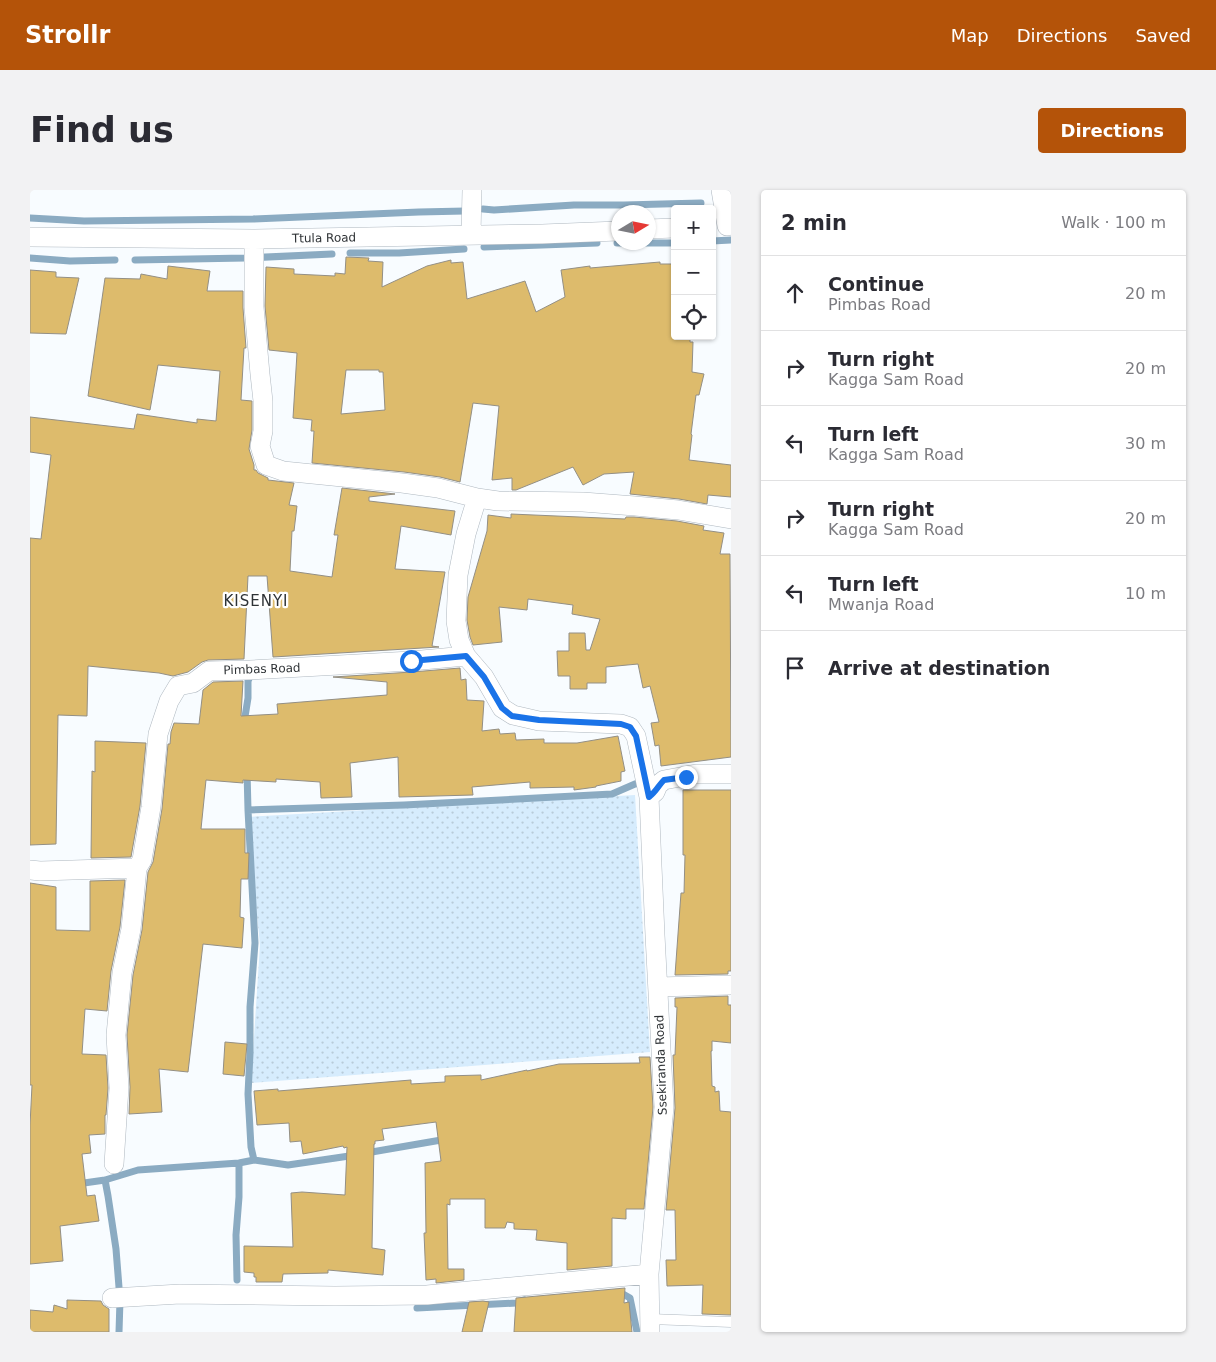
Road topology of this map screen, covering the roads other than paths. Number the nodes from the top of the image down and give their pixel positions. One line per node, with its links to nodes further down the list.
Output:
1 (472, 190): 7 (street)
2 (722, 190): 3 (street)
3 (724, 226)
4 (671, 228): 5 (street)
5 (656, 229)
6 (611, 231): 7 (street, Ttula Road)
7 (471, 235): 9 (street, Ttula Road)
8 (30, 236): 9 (street, Ttula Road)
9 (254, 240): 10 (street)
10 (477, 498): 11 (street); 12 (street)
11 (731, 519)
12 (466, 656): 14 (street, Ssekiranda Road); 15 (street, Pimbas Road)
13 (731, 774): 14 (street)
14 (649, 797): 18 (street, Ssekiranda Road)
15 (137, 868): 16 (street); 19 (street)
16 (30, 870)
17 (731, 985): 18 (street)
18 (658, 987): 20 (street, Ssekiranda Road)
19 (114, 1164)
20 (649, 1274): 21 (street); 23 (street, Ssekiranda Road)
21 (112, 1298)
22 (731, 1322): 23 (lane)
23 (650, 1325)

